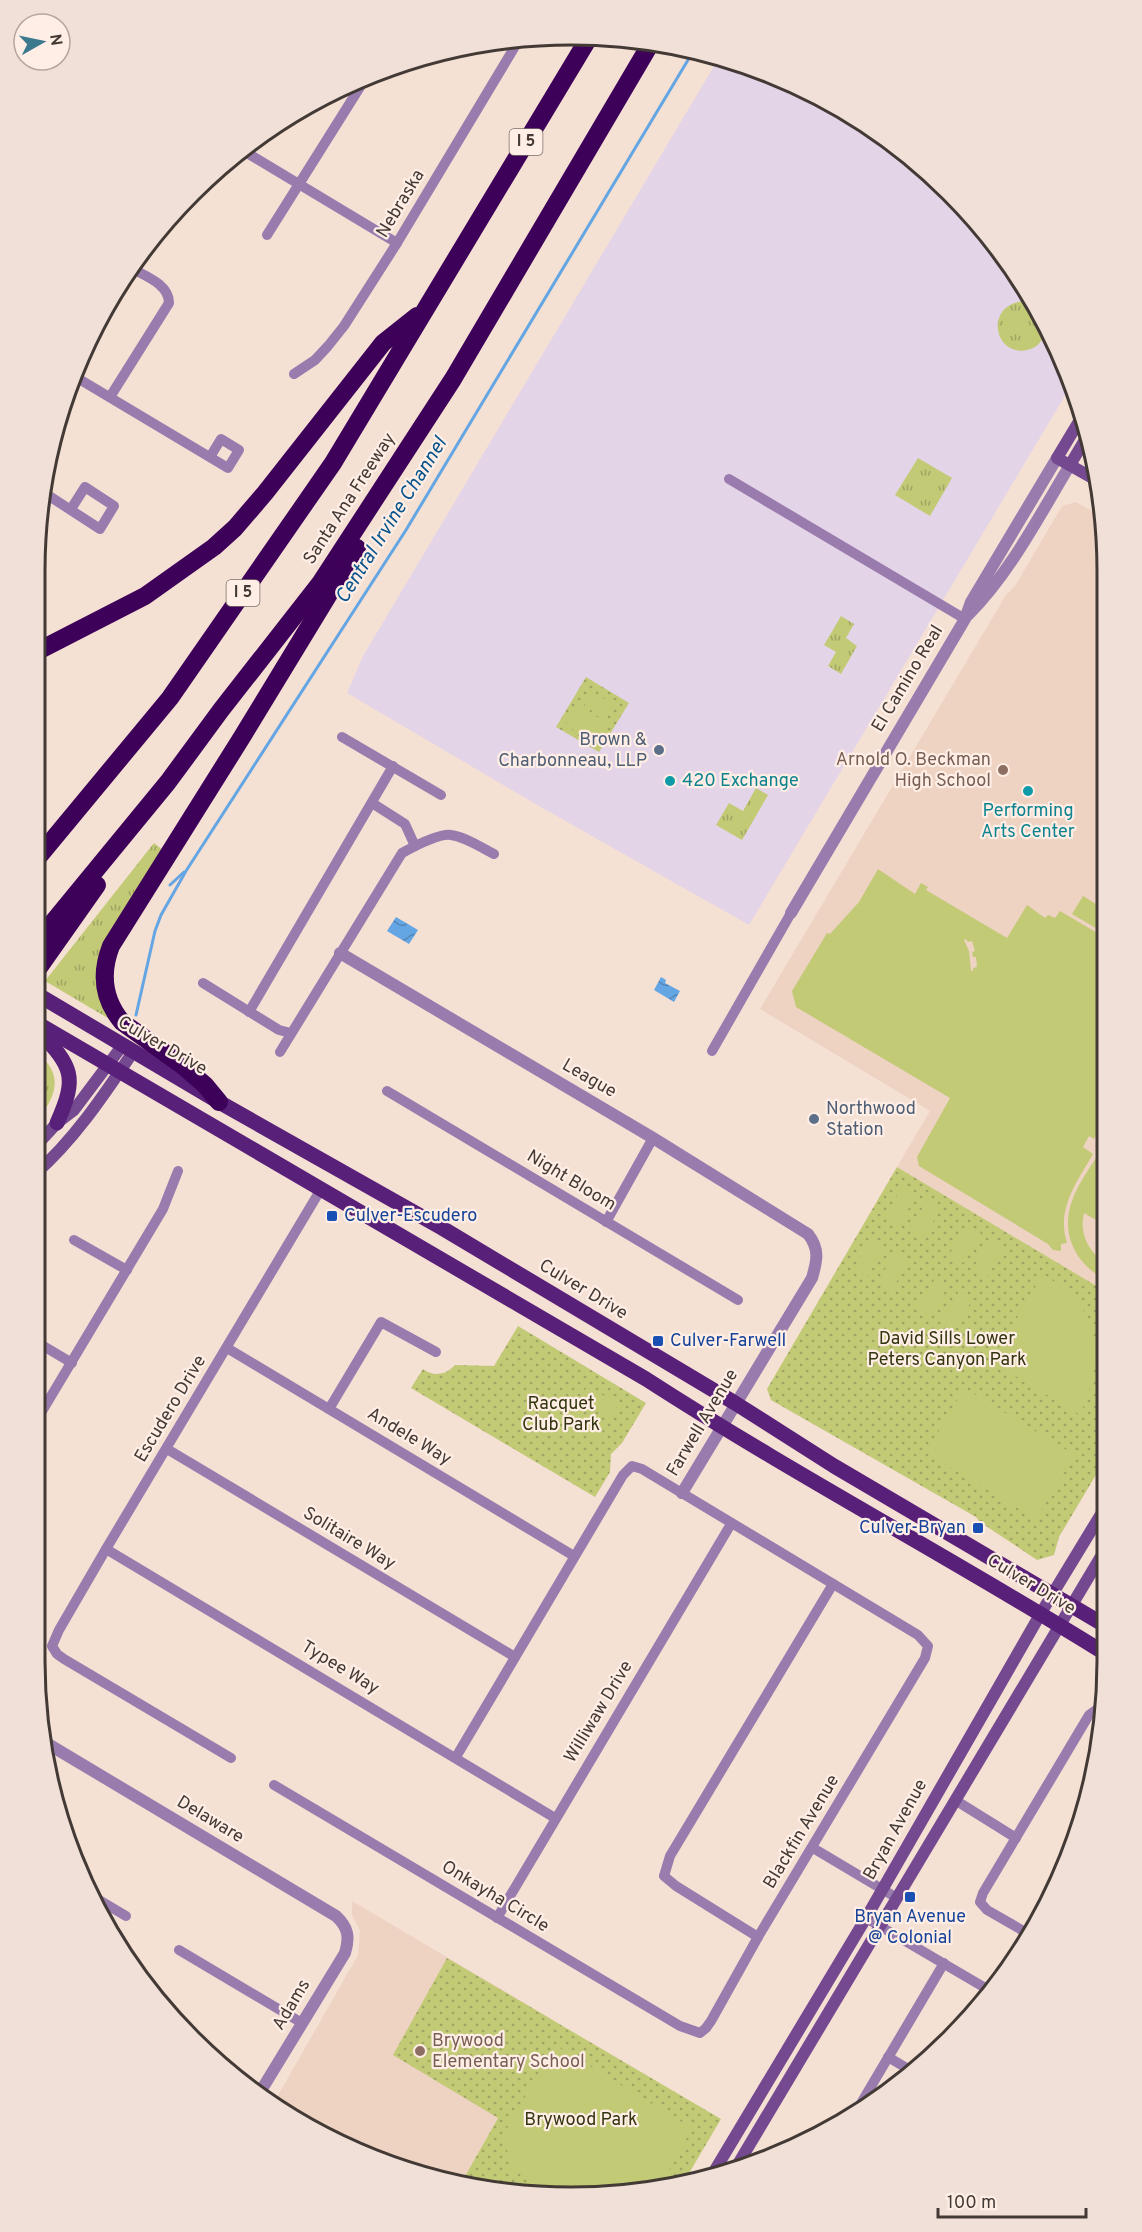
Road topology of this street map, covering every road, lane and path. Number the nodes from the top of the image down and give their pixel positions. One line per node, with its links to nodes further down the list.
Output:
1 (584, 45): 10 (highway, Santa Ana Freeway / I 5)
2 (514, 49): 8 (street, Nebraska)
3 (646, 51): 17 (highway, Santa Ana Freeway)
4 (358, 90): 6 (street)
5 (250, 155): 6 (street)
6 (299, 184): 7 (street); 8 (street)
7 (267, 235)
8 (397, 243): 11 (street, Nebraska)
9 (139, 272): 13 (street)
10 (428, 308): 25 (highway); 31 (highway, Santa Ana Freeway / I 5)
11 (294, 374)
12 (81, 380): 13 (street)
13 (110, 397): 16 (street)
14 (1076, 426): 18 (main road, El Camino Real)
15 (1082, 446): 19 (main road, El Camino Real)
16 (210, 457)
17 (402, 457): 34 (highway, Santa Ana Freeway); 47 (highway)
18 (1057, 458): 19 (main road); 24 (street, El Camino Real)
19 (1070, 465): 20 (main road); 24 (street, El Camino Real)
20 (1088, 475)
21 (729, 479): 24 (street)
22 (51, 497): 23 (street)
23 (71, 509)
24 (965, 619): 33 (street, El Camino Real)
25 (45, 647)
26 (342, 736): 27 (street)
27 (393, 766): 28 (street); 29 (street)
28 (441, 795)
29 (372, 803): 30 (street); 38 (street)
30 (415, 846): 32 (street); 35 (street)
31 (45, 849)
32 (494, 854)
33 (791, 913): 43 (street)
34 (45, 945)
35 (339, 953): 40 (street); 50 (street, League)
36 (203, 983): 38 (street)
37 (45, 999): 42 (main road, Culver Drive)
38 (249, 1012): 40 (street)
39 (45, 1030): 45 (main road, Culver Drive)
40 (291, 1033): 44 (street)
41 (45, 1036): 48 (main road)
42 (127, 1048): 45 (main road); 47 (main road, Culver Drive)
43 (712, 1051)
44 (280, 1052)
45 (114, 1068): 48 (main road); 51 (main road); 53 (main road, Culver Drive)
46 (387, 1091): 54 (street, Night Bloom)
47 (219, 1102): 63 (main road, Culver Drive)
48 (57, 1123): 49 (main road)
49 (45, 1136)
50 (654, 1138): 54 (street); 56 (street, League)
51 (45, 1164)
52 (178, 1171): 57 (street)
53 (321, 1189): 60 (street, Escudero Drive); 66 (main road, Culver Drive)
54 (606, 1222): 58 (street, Night Bloom)
55 (74, 1240): 57 (street)
56 (815, 1244): 63 (street, Farwell Avenue)
57 (127, 1270): 62 (street)
58 (738, 1300)
59 (45, 1347): 62 (street)
60 (227, 1348): 65 (street, Andele Way); 67 (street, Escudero Drive)
61 (436, 1352): 65 (street)
62 (72, 1363): 64 (street)
63 (735, 1404): 66 (street, Farwell Avenue); 75 (main road, Culver Drive)
64 (45, 1407)
65 (329, 1409): 72 (street, Andele Way)
66 (722, 1428): 68 (street, Farwell Avenue); 77 (main road, Culver Drive)
67 (167, 1449): 71 (street, Escudero Drive); 81 (street, Solitaire Way)
68 (682, 1493): 70 (street); 72 (street)
69 (1097, 1521): 75 (main road, Bryan Avenue)
70 (731, 1524): 74 (street); 88 (street, Williwaw Drive)
71 (106, 1549): 84 (street, Typee Way); 85 (street, Escudero Drive)
72 (574, 1556): 81 (street)
73 (1097, 1563): 76 (main road, Bryan Avenue)
74 (833, 1584): 90 (street, Blackfin Avenue); 100 (street)
75 (1053, 1593): 76 (main road, Culver Drive); 77 (main road, Bryan Avenue)
76 (1072, 1605): 78 (main road, Culver Drive); 79 (main road, Bryan Avenue)
77 (1041, 1613): 79 (main road, Culver Drive); 91 (main road, Bryan Avenue)
78 (1097, 1620)
79 (1060, 1625): 80 (main road, Culver Drive); 87 (main road, Bryan Avenue)
80 (1097, 1648)
81 (514, 1657): 84 (street)
82 (1094, 1712): 89 (street)
83 (52, 1747): 99 (street, Delaware)
84 (456, 1757): 88 (street, Typee Way)
85 (231, 1758)
86 (274, 1785): 95 (street, Onkayha Circle)
87 (955, 1800): 89 (street); 92 (main road, Bryan Avenue)
88 (555, 1818): 95 (street, Williwaw Drive)
89 (1016, 1838): 98 (street)
90 (813, 1848): 91 (street); 100 (street, Blackfin Avenue)
91 (883, 1889): 92 (street); 96 (main road, Bryan Avenue)
92 (897, 1898): 97 (main road, Bryan Avenue)
93 (104, 1903): 94 (street)
94 (126, 1916)
95 (497, 1918): 105 (street, Onkayha Circle)
96 (866, 1918): 97 (street); 111 (main road, Bryan Avenue)
97 (881, 1926): 102 (street); 110 (main road, Bryan Avenue)
98 (1023, 1931)
99 (348, 1932): 104 (street, Adams)
100 (758, 1937): 105 (street, Blackfin Avenue)
101 (178, 1950): 104 (street)
102 (944, 1963): 103 (street); 106 (street)
103 (983, 1987)
104 (302, 2023): 108 (street, Adams)
105 (700, 2033)
106 (888, 2057): 107 (street); 109 (street)
107 (905, 2067)
108 (264, 2087)
109 (865, 2097)
110 (741, 2159)
111 (718, 2166)

